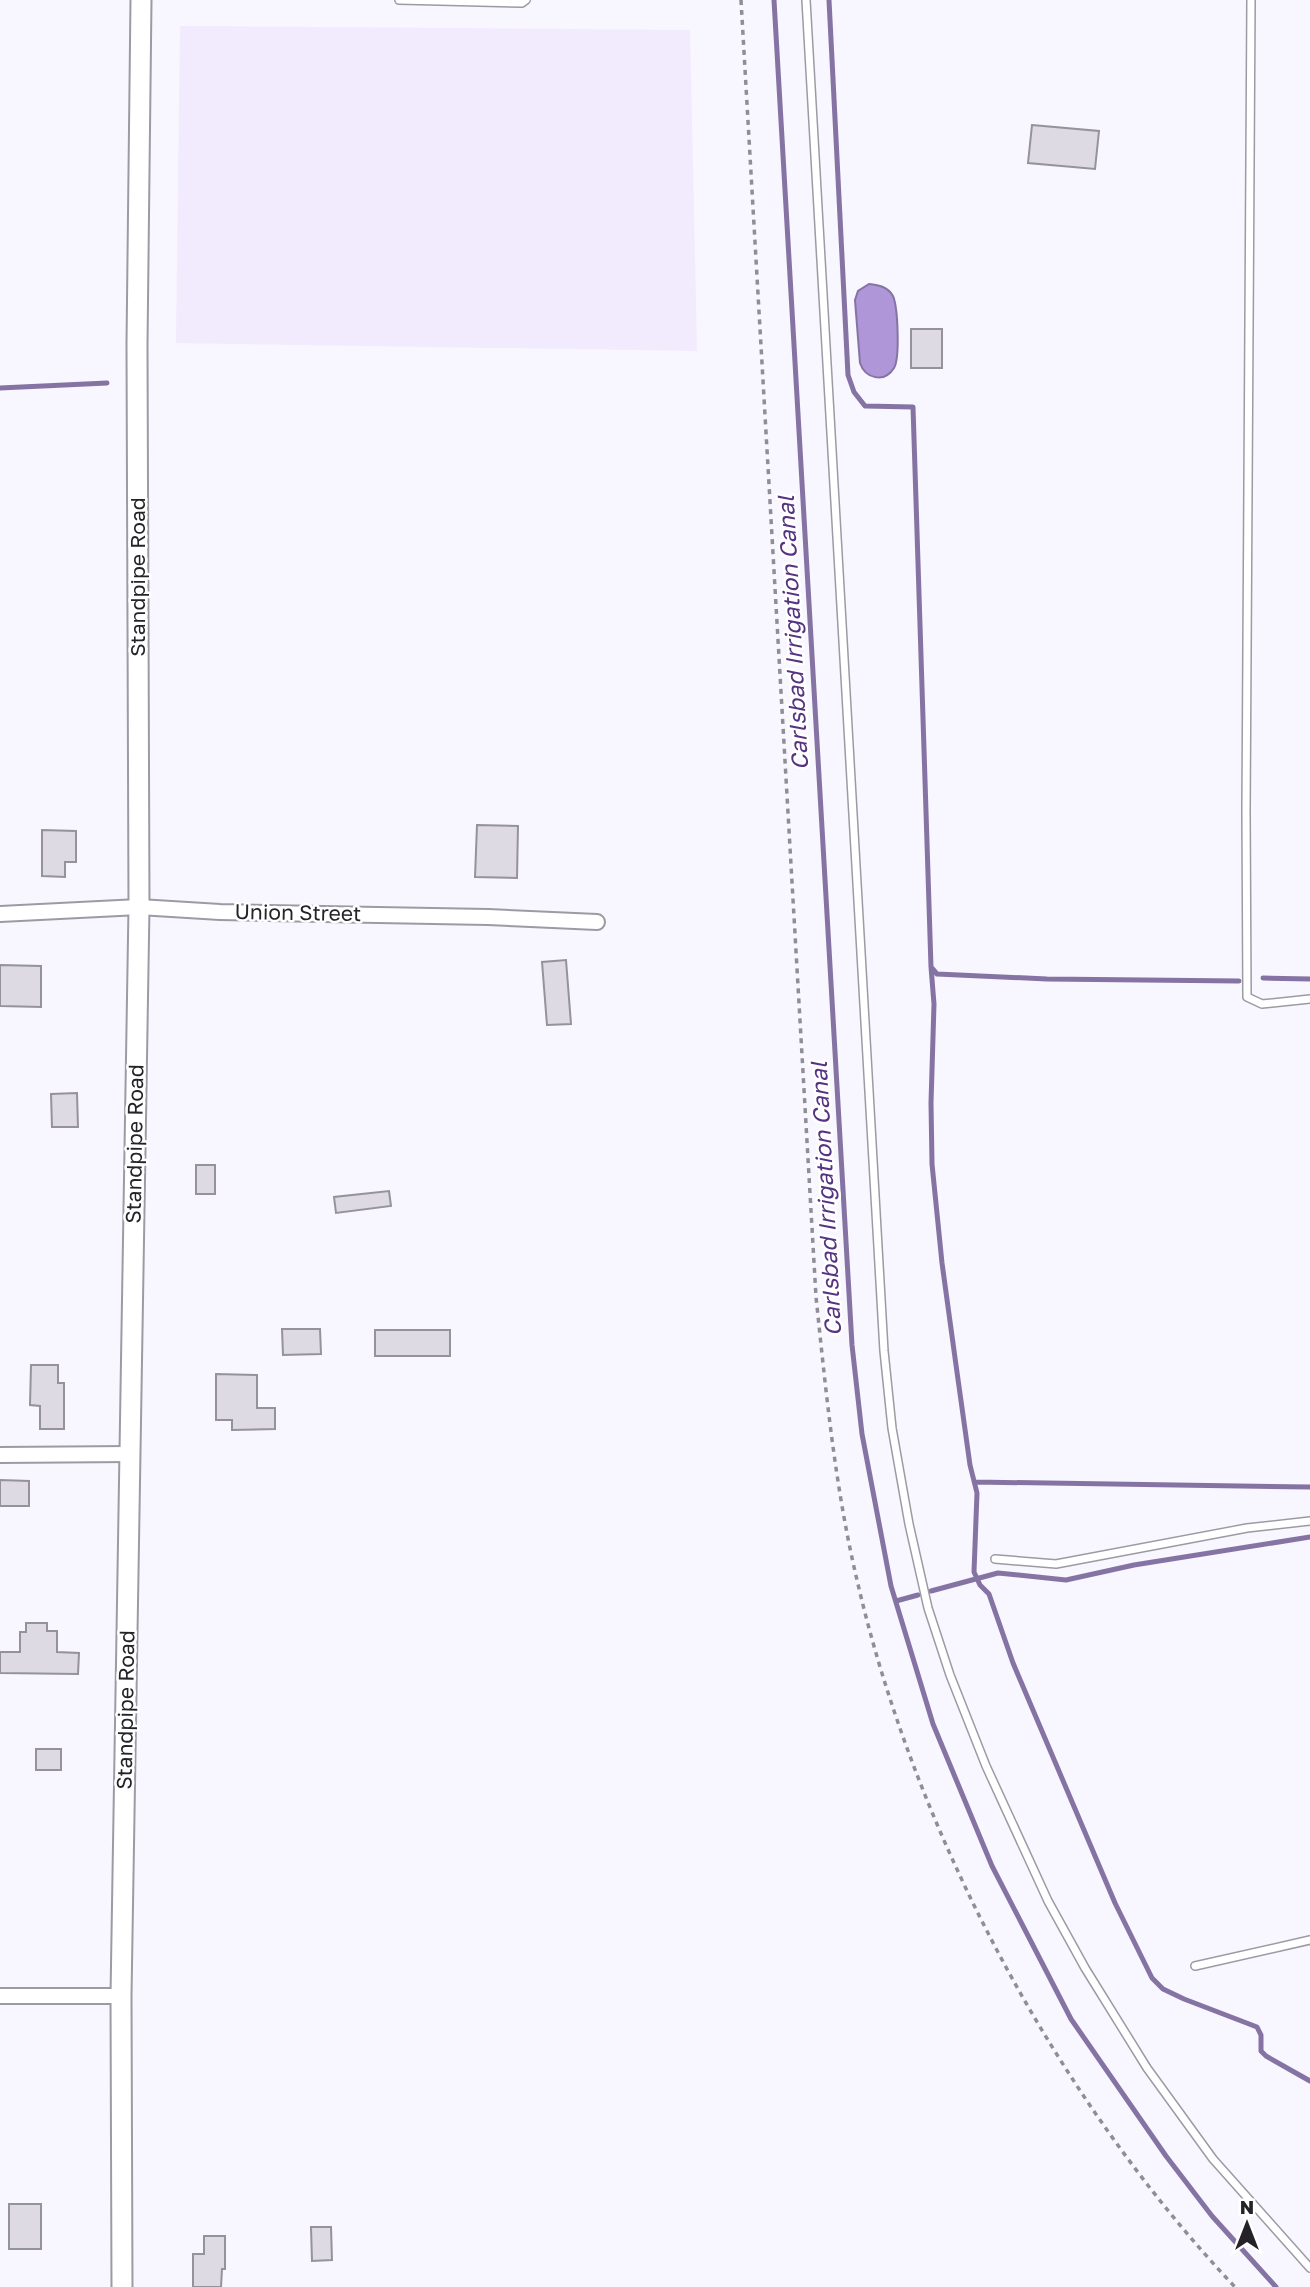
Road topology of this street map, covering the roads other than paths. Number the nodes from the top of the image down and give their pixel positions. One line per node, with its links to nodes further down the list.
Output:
1 (141, 0): 7 (street, Standpipe Road)
2 (399, 0): 6 (lane)
3 (526, 0): 6 (lane)
4 (806, 0): 19 (lane)
5 (1251, 0): 10 (lane)
6 (476, 1)
7 (139, 907): 8 (street, Union Street); 9 (street, Union Street); 11 (street, Standpipe Road)
8 (0, 914)
9 (597, 922)
10 (1310, 999)
11 (130, 1454): 12 (street); 18 (street, Standpipe Road)
12 (0, 1455)
13 (1310, 1521): 14 (lane)
14 (995, 1559)
15 (1310, 1940): 16 (lane)
16 (1195, 1966)
17 (0, 1996): 18 (street)
18 (121, 1996): 20 (street, Standpipe Road)
19 (1310, 2268)
20 (122, 2287)

